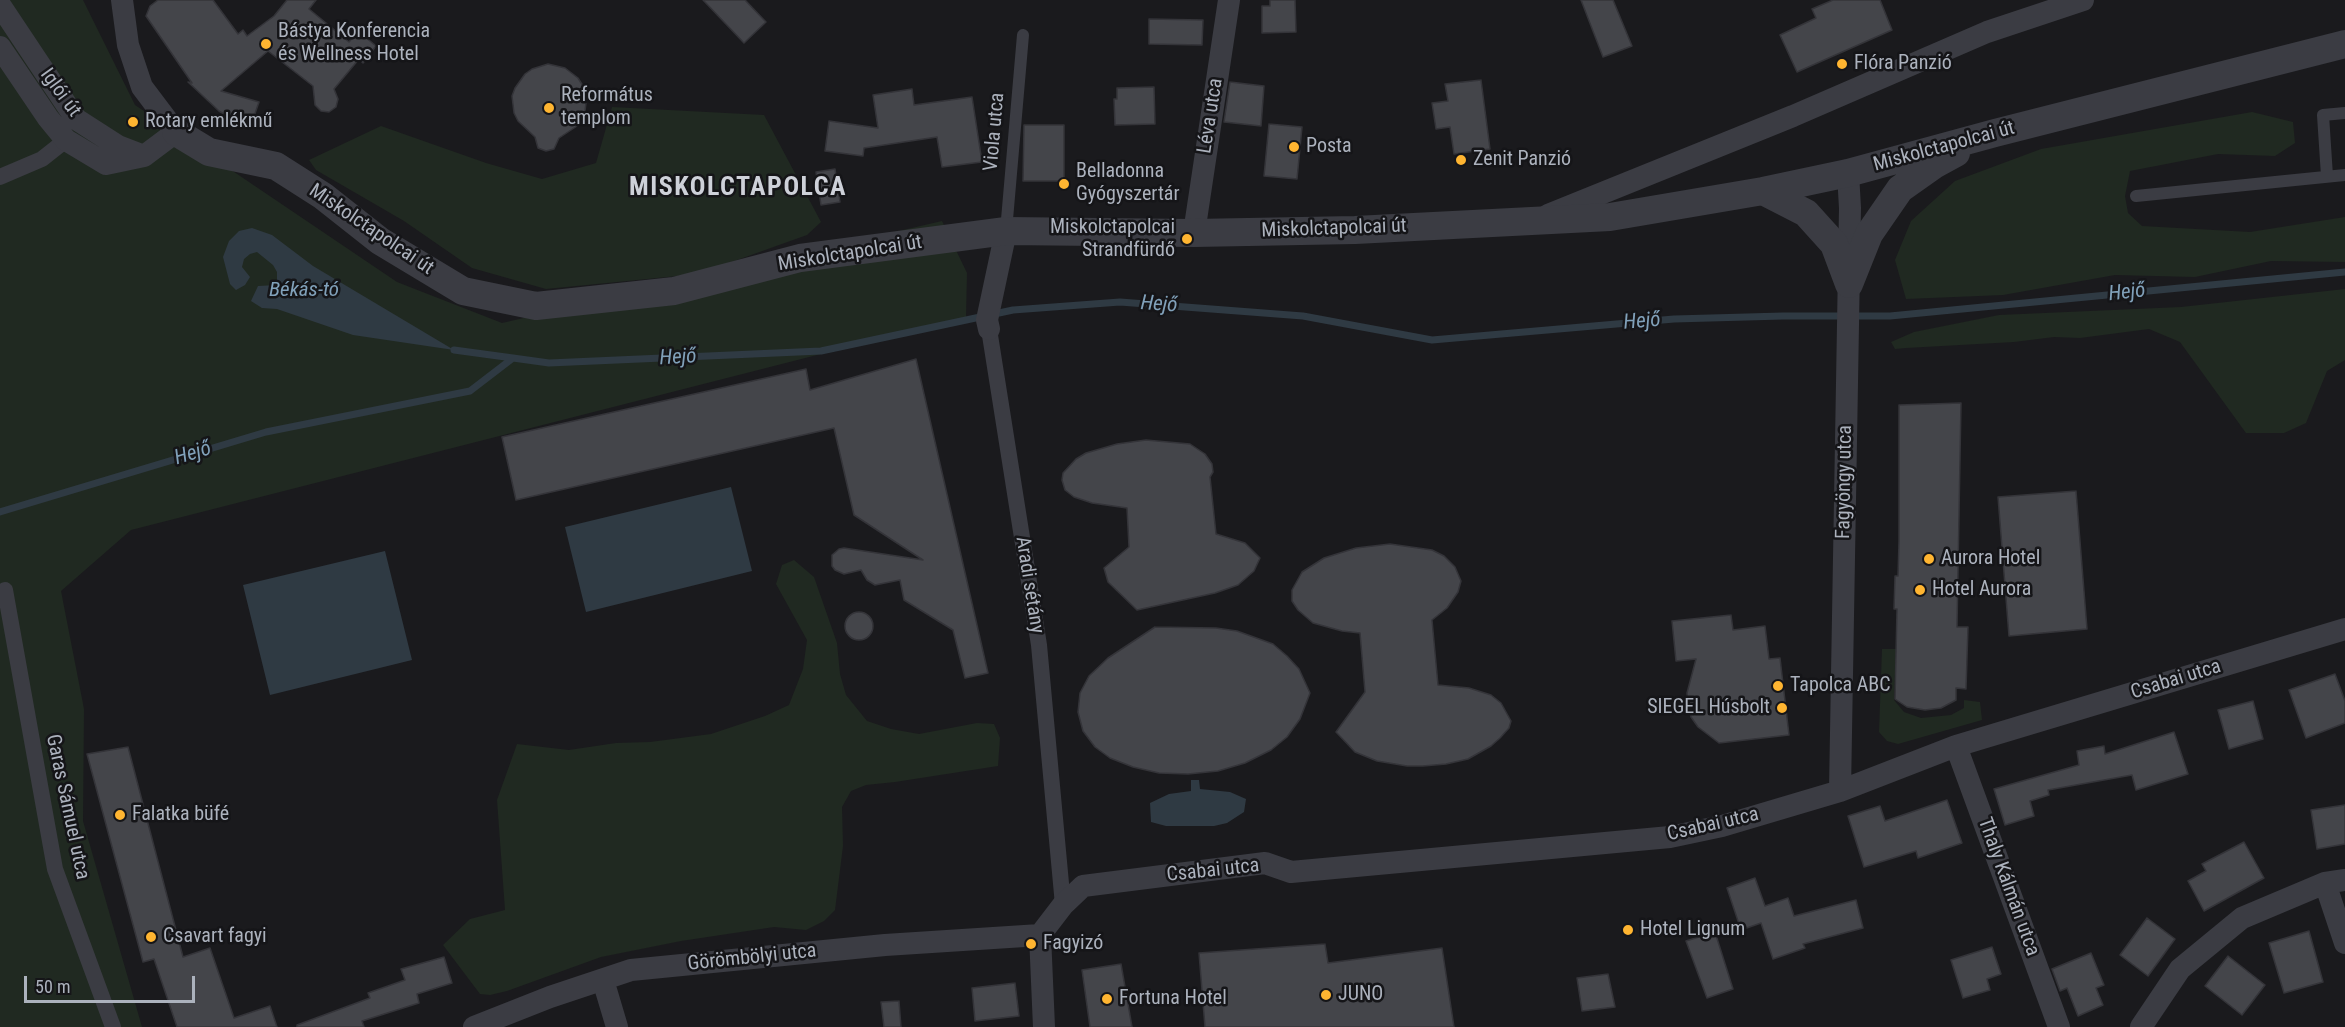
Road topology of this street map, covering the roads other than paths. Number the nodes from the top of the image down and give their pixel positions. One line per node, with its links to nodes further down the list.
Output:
1 (122, 0): 9 (street)
2 (1229, 0): 21 (street, Léva utca)
3 (2083, 0): 19 (street, Miskolctapolcai út)
4 (0, 5): 12 (street, Iglói út)
5 (1023, 35): 20 (lane, Viola utca)
6 (2345, 44): 10 (street, Miskolctapolcai út)
7 (0, 47): 11 (street, Iglói út)
8 (2345, 113): 15 (lane)
9 (176, 132): 12 (street, Iglói út); 20 (street, Miskolctapolcai út)
10 (1995, 133): 13 (street, Miskolctapolcai út); 22 (street)
11 (66, 140): 12 (street, Iglói út); 16 (street)
12 (144, 156)
13 (1848, 173): 17 (street, Miskolctapolcai út); 22 (street, Fagyöngy utca)
14 (2345, 175): 15 (lane)
15 (2327, 176): 18 (lane)
16 (0, 177)
17 (1763, 191): 19 (street, Miskolctapolcai út); 22 (street)
18 (2136, 196)
19 (1538, 219): 21 (street, Miskolctapolcai út)
20 (1006, 231): 21 (street, Miskolctapolcai út); 23 (street, Aradi sétány)
21 (1194, 233)
22 (1849, 284): 27 (street, Fagyöngy utca)
23 (988, 329): 29 (street, Aradi sétány)
24 (5, 590): 33 (street, Garas Sámuel utca)
25 (2345, 629): 26 (street, Csabai utca)
26 (1956, 746): 27 (street, Csabai utca); 37 (street, Thaly Kálmán utca)
27 (1840, 791): 29 (street, Csabai utca)
28 (2335, 882): 31 (street); 38 (street)
29 (1063, 905): 30 (street)
30 (1040, 935): 32 (street, Görömbölyi utca); 36 (street)
31 (2345, 943)
32 (603, 980): 34 (street, Görömbölyi utca); 35 (street)
33 (113, 1027)
34 (474, 1027)
35 (617, 1027)
36 (1044, 1027)
37 (2059, 1027)
38 (2141, 1027)

